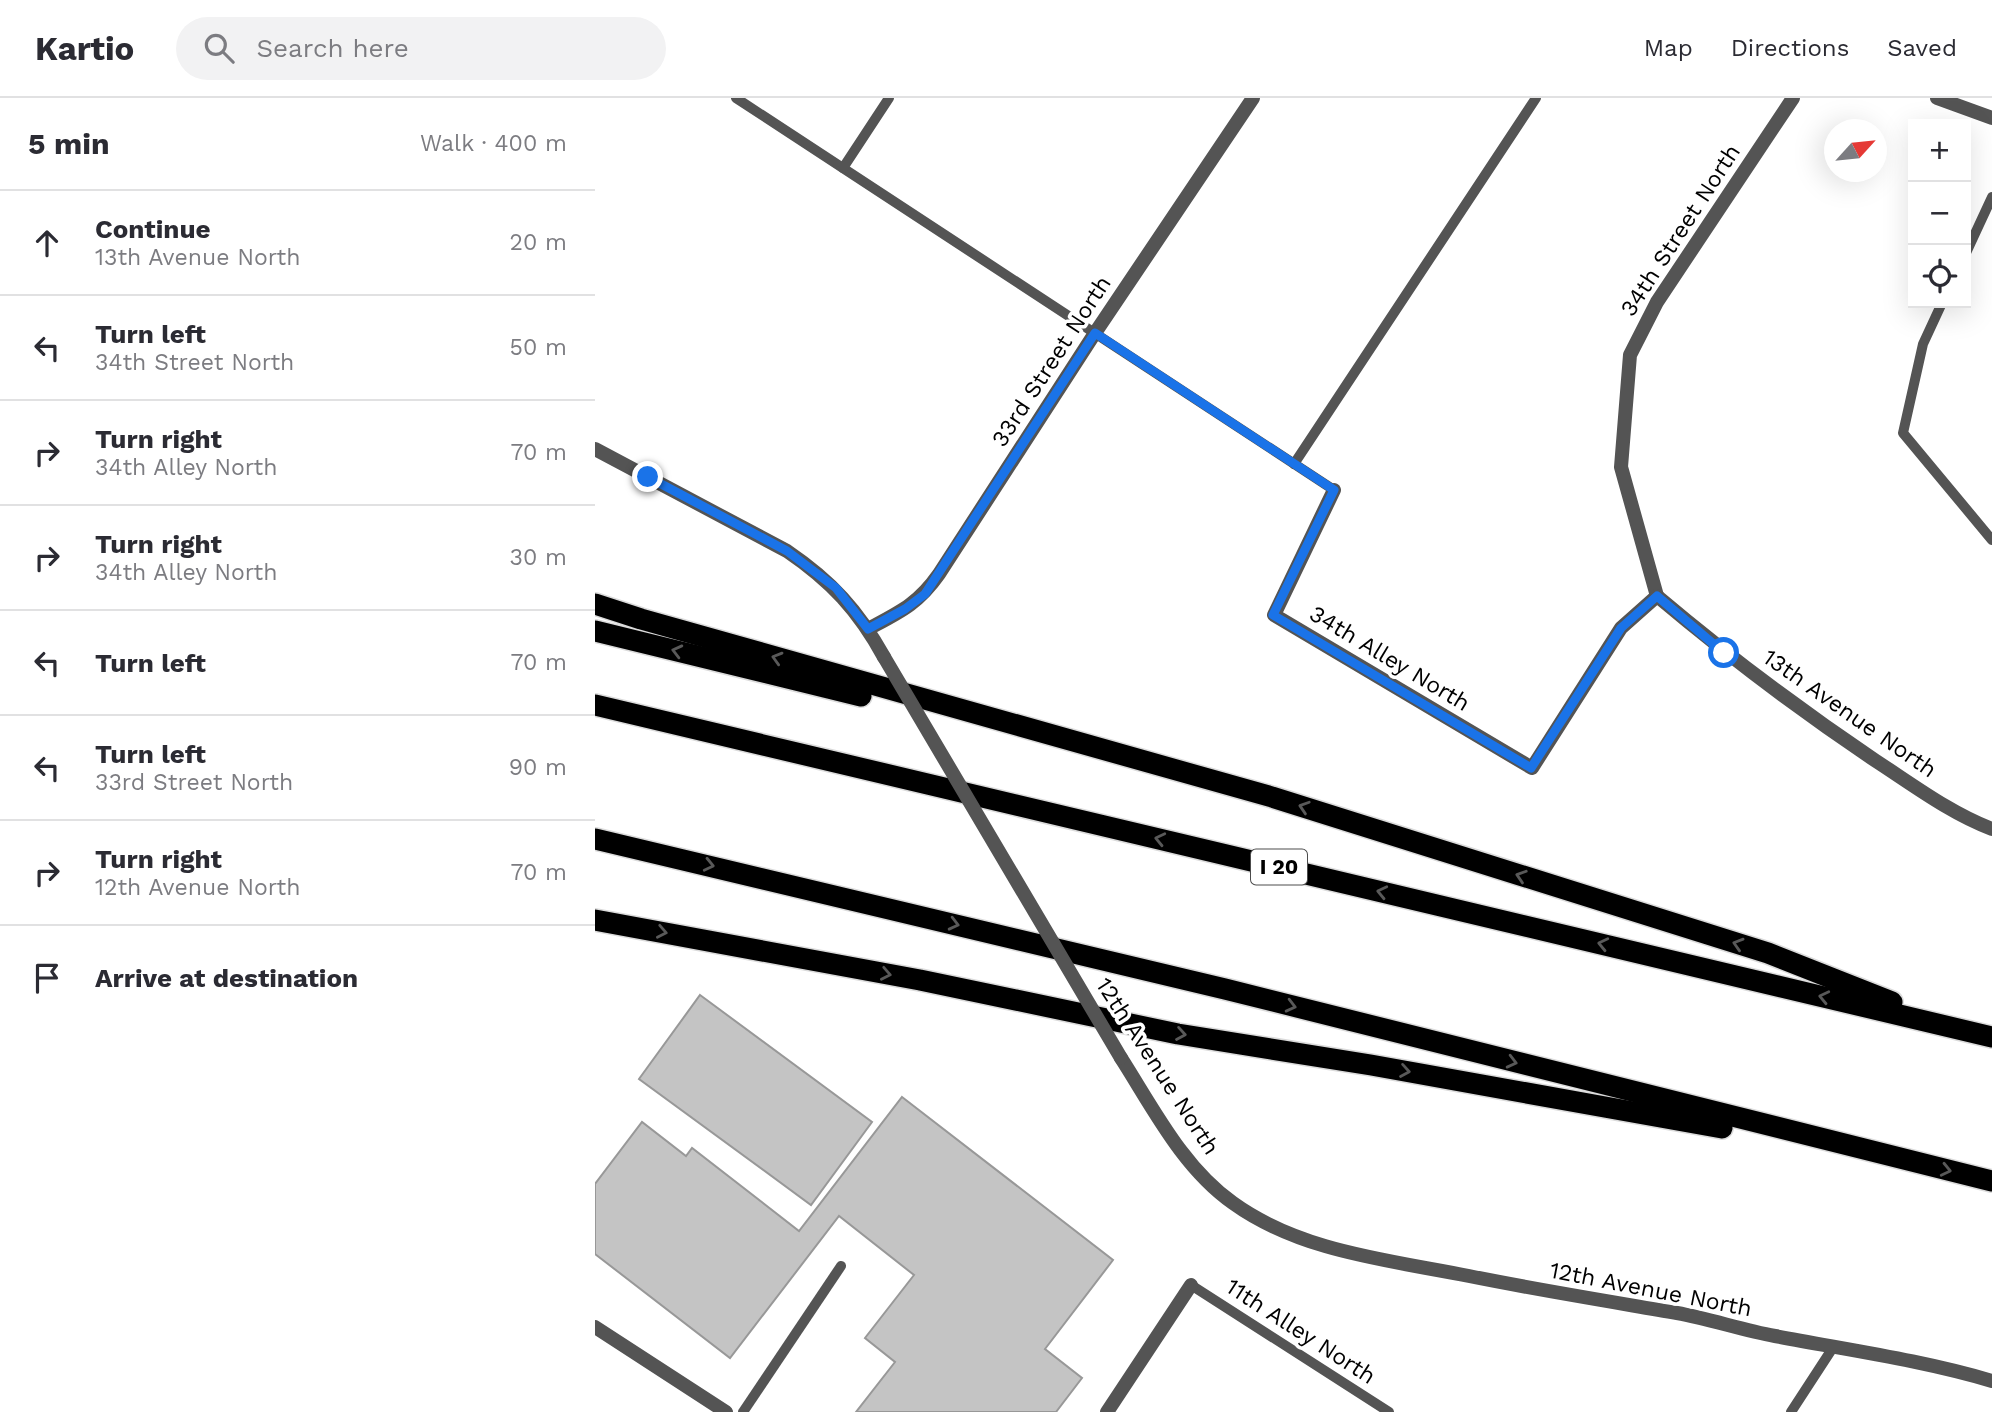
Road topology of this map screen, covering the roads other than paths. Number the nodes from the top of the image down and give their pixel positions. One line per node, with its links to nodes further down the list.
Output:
1 (736, 98): 8 (lane)
2 (889, 98): 8 (lane)
3 (1253, 98): 12 (street, 33rd Street North)
4 (1536, 98): 14 (lane)
5 (1793, 98): 17 (street, 34th Street North)
6 (1937, 98): 7 (street)
7 (1992, 118)
8 (843, 168): 12 (lane)
9 (1992, 197): 10 (lane)
10 (1970, 245)
11 (1940, 308): 16 (lane)
12 (1095, 333): 14 (lane); 19 (street, 33rd Street North)
13 (595, 449): 19 (street, 12th Avenue North)
14 (1294, 464): 15 (lane)
15 (1334, 490): 17 (street, 34th Alley North)
16 (1992, 540)
17 (1657, 596): 23 (street, 13th Avenue North)
18 (595, 604): 22 (highway, one-way to 18)
19 (868, 629): 33 (street, 12th Avenue North, bridge)
20 (595, 631): 22 (highway, one-way to 20)
21 (595, 705): 26 (highway, I 20, one-way to 21)
22 (1220, 783): 26 (highway, one-way to 22)
23 (1992, 829)
24 (595, 839): 28 (highway, one-way to 28)
25 (595, 919): 28 (highway, one-way to 28)
26 (1962, 1029): 27 (highway, I 20)
27 (1992, 1037)
28 (1896, 1159): 29 (highway, one-way to 29)
29 (1992, 1181)
30 (841, 1266): 36 (lane)
31 (1191, 1284): 37 (street); 38 (lane, 11th Alley North)
32 (595, 1327): 35 (street)
33 (1834, 1346): 34 (street, 12th Avenue North); 39 (lane)
34 (1992, 1381)
35 (726, 1412)
36 (743, 1412)
37 (1107, 1412)
38 (1389, 1412)
39 (1791, 1412)

